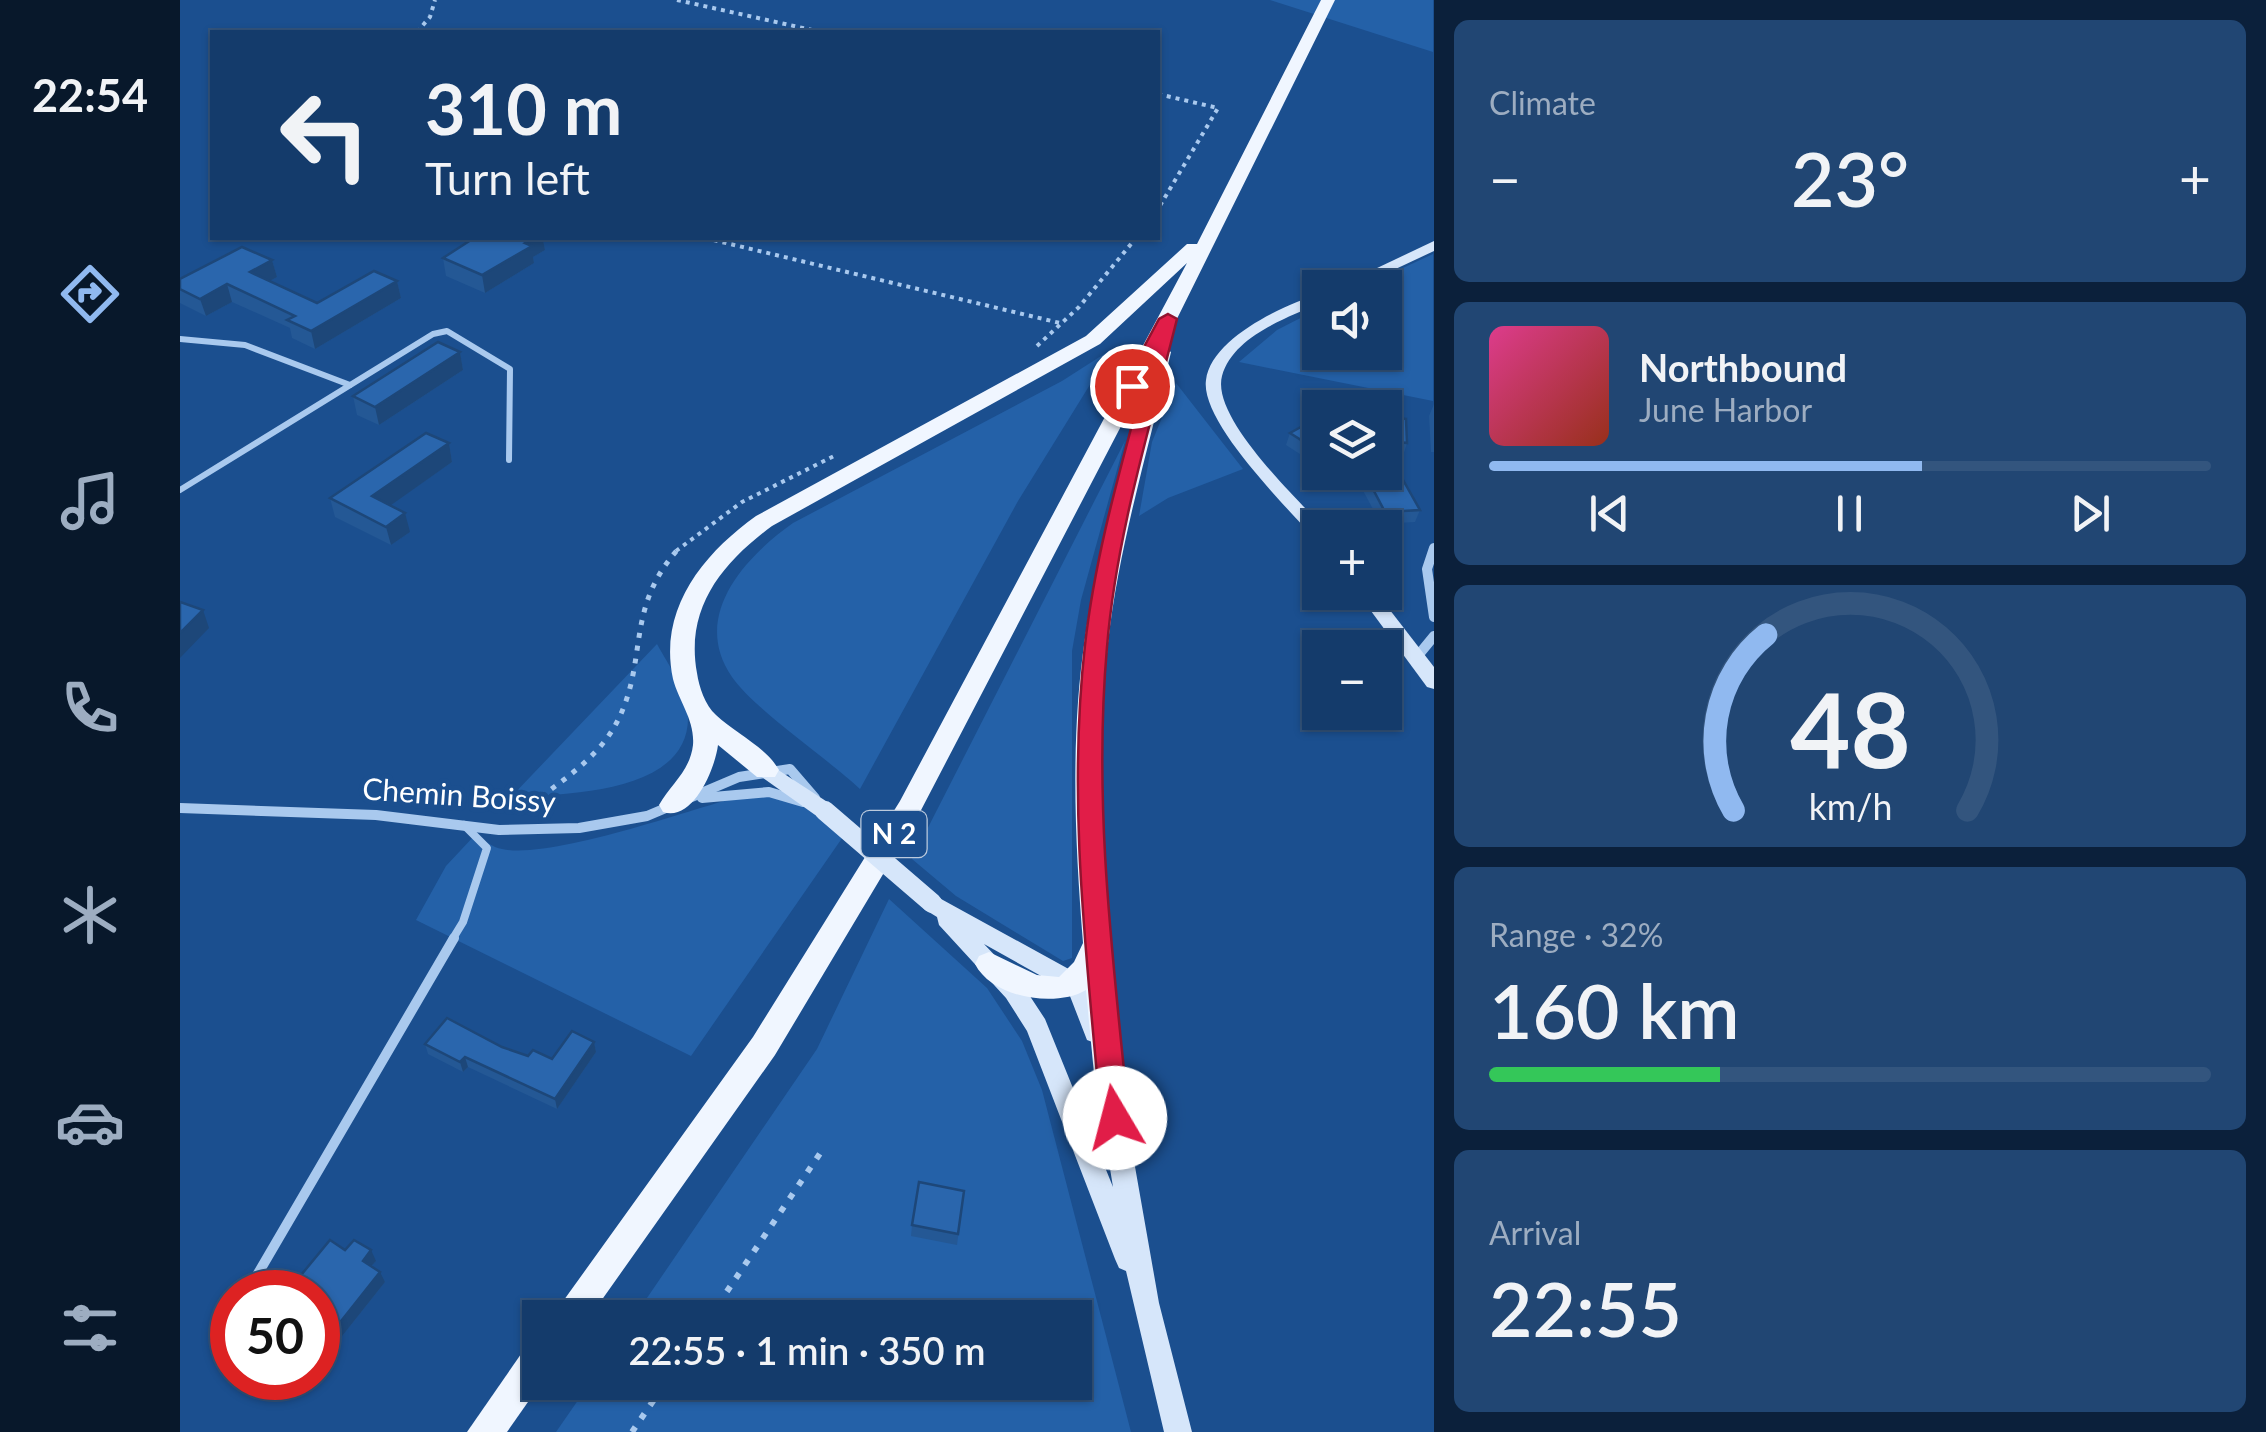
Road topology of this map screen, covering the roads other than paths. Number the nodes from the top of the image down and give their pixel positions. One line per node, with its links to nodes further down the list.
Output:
1 (1328, 0): 2 (main road, N 2)
2 (1207, 234): 6 (main road, N 2); 18 (main road, N 2)
3 (1434, 245): 4 (main road)
4 (1381, 270)
5 (1302, 307): 11 (main road)
6 (1168, 319): 25 (main road, N 2); 30 (main road, N 2)
7 (180, 339): 8 (lane)
8 (350, 385): 9 (lane); 10 (lane)
9 (509, 460)
10 (180, 490)
11 (1302, 513)
12 (1434, 548): 14 (street)
13 (1380, 610): 16 (main road)
14 (1434, 616)
15 (1434, 636): 16 (street)
16 (1416, 658): 17 (main road)
17 (1434, 682)
18 (702, 718): 19 (main road, N 2); 20 (main road)
19 (766, 770): 20 (street, Chemin Boissy); 22 (main road, N 2)
20 (672, 805): 22 (street); 23 (street, Chemin Boissy)
21 (180, 808): 23 (street, Chemin Boissy)
22 (825, 811): 24 (main road, N 2, bridge)
23 (464, 825): 29 (lane)
24 (932, 903): 26 (main road, N 2); 27 (main road, N 2)
25 (1096, 942): 27 (main road); 28 (main road, N 2)
26 (989, 964): 27 (main road, N 2); 31 (main road, N 2)
27 (1076, 985): 28 (main road, N 2)
28 (1110, 1084): 31 (main road, N 2)
29 (260, 1270)
30 (581, 1300)
31 (1145, 1303): 34 (main road, N 2)
32 (522, 1380): 33 (main road)
33 (484, 1432)
34 (1178, 1432)

